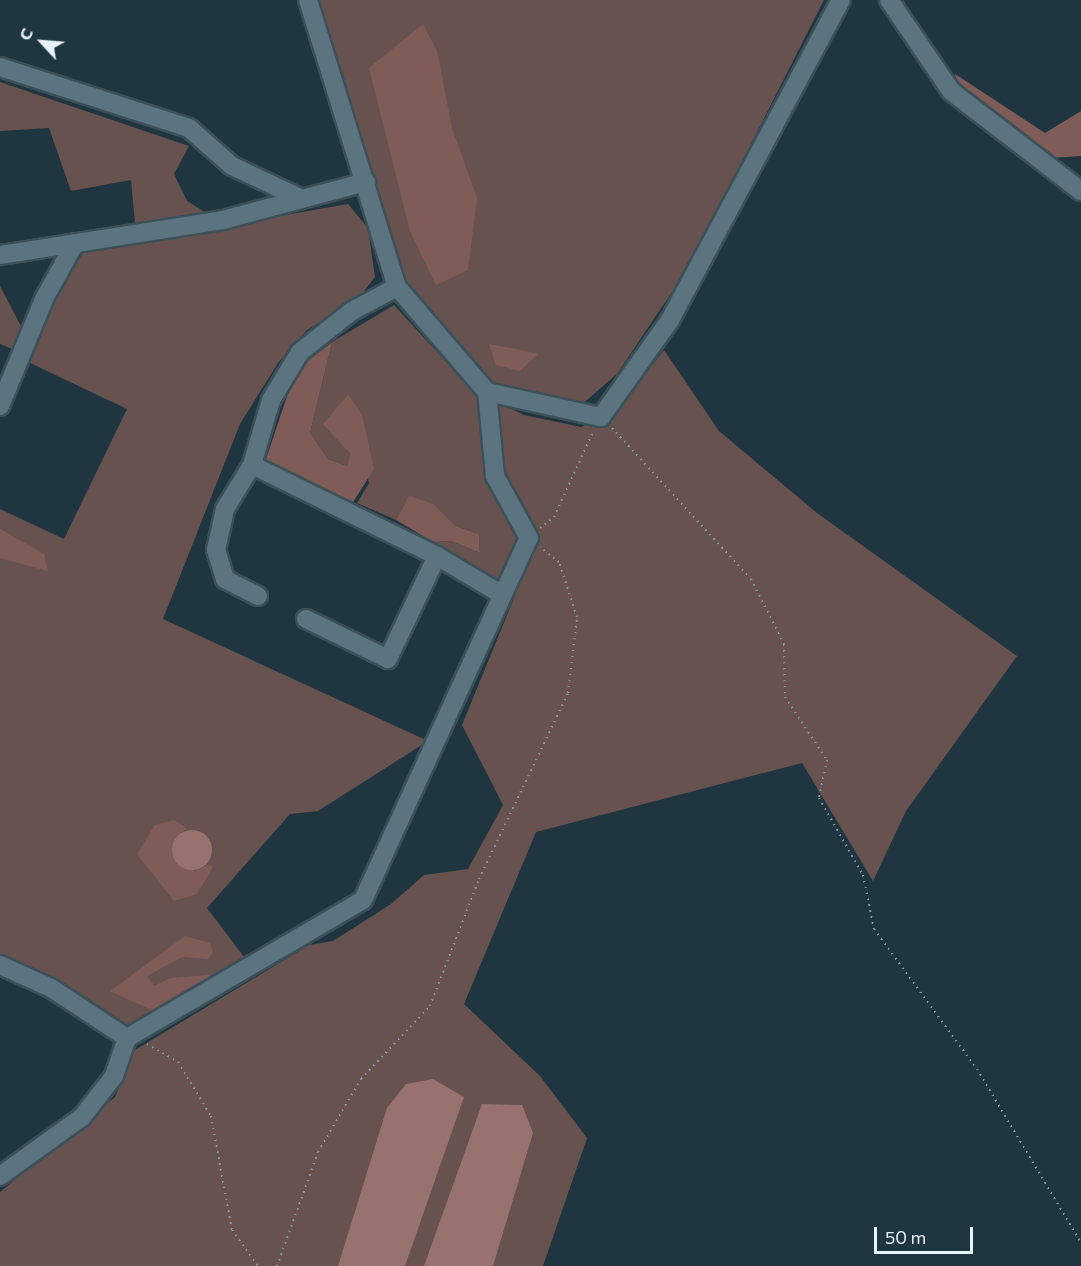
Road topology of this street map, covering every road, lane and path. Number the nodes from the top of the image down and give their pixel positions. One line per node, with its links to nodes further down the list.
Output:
1 (308, 0): 5 (street)
2 (841, 0): 13 (street)
3 (889, 0): 6 (street)
4 (0, 67): 7 (street)
5 (366, 182): 7 (street); 10 (street)
6 (1081, 192)
7 (302, 199): 8 (street)
8 (75, 243): 9 (street); 12 (street)
9 (0, 255)
10 (397, 287): 11 (street); 14 (street)
11 (487, 392): 13 (street); 15 (street)
12 (0, 406)
13 (602, 417): 15 (path); 23 (path)
14 (252, 465): 16 (street); 18 (street)
15 (529, 538): 17 (street); 25 (path)
16 (437, 556): 17 (street); 19 (street)
17 (499, 593): 21 (street)
18 (258, 596)
19 (306, 619)
20 (0, 965): 21 (street)
21 (127, 1038): 22 (street); 24 (path)
22 (0, 1176)
23 (1081, 1243)
24 (258, 1266)
25 (277, 1266)

